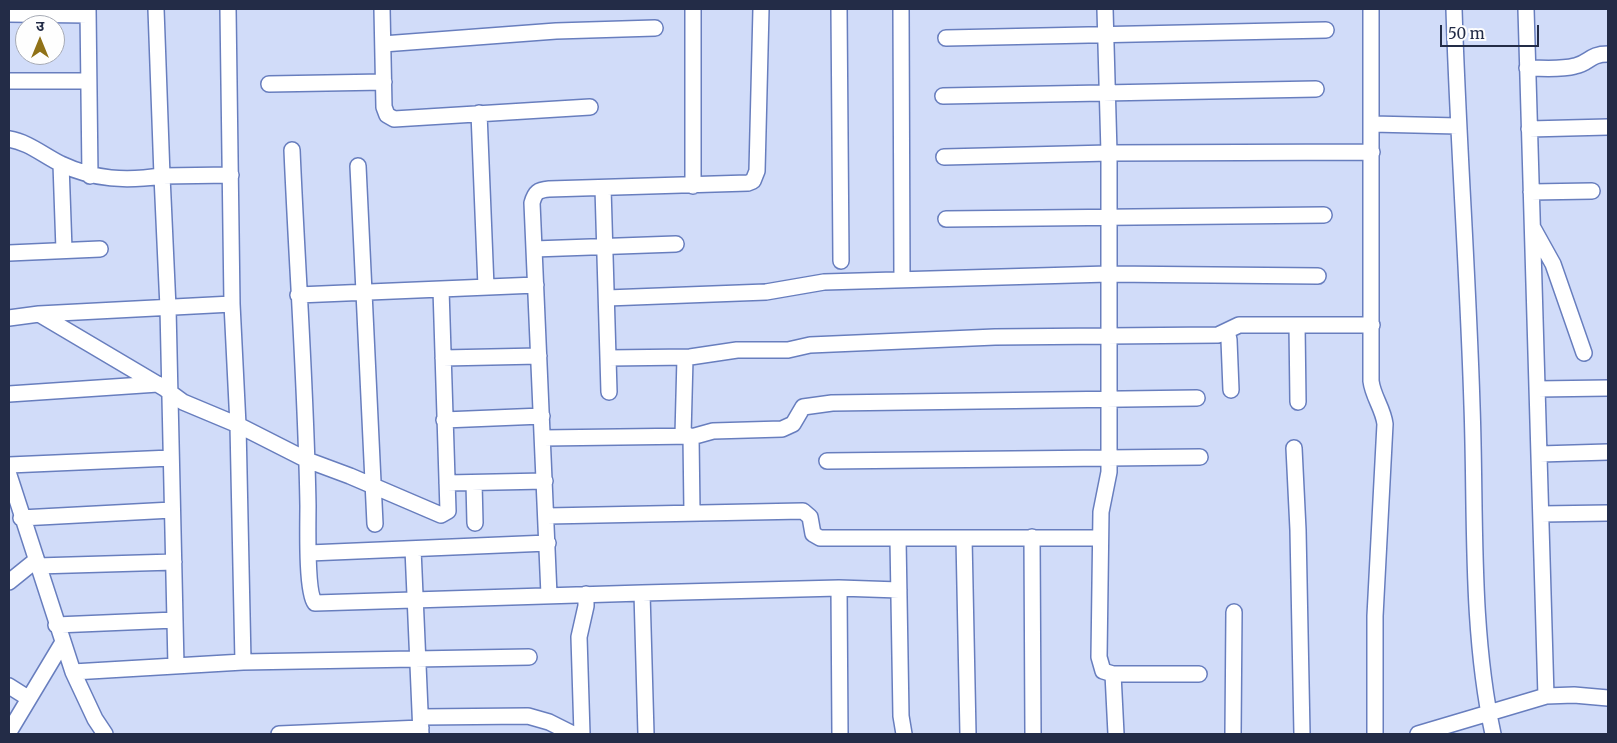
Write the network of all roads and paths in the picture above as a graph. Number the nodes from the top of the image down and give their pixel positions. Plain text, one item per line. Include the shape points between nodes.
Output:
1 (156, 9) edge
2 (228, 9) edge
3 (382, 9) edge
4 (693, 9) edge
5 (760, 9) edge
6 (839, 9) edge
7 (901, 9) edge
8 (1106, 9) edge
9 (1371, 9) edge
10 (1454, 9) edge
11 (1526, 9) edge
12 (88, 12) edge
13 (9, 14) edge
14 (655, 28) dead end
15 (1326, 30) dead end
16 (1105, 34) junction
17 (946, 38) dead end
18 (383, 44) junction
19 (1608, 54) edge
20 (1527, 68) junction
21 (9, 81) edge
22 (88, 81) junction
23 (384, 82) junction
24 (269, 84) dead end
25 (1316, 89) dead end
26 (1106, 92) junction
27 (943, 96) dead end
28 (590, 107) dead end
29 (480, 113) junction
30 (1372, 124) junction
31 (1458, 126) junction
32 (1608, 127) edge
33 (1529, 129) junction
34 (9, 139) edge
35 (292, 150) dead end
36 (1372, 152) junction
37 (1108, 153) junction
38 (944, 157) dead end
39 (61, 164) junction
40 (358, 166) dead end
41 (231, 175) junction
42 (90, 176) junction
43 (162, 176) junction
44 (693, 186) junction
45 (603, 188) junction
46 (1592, 191) dead end
47 (1531, 192) junction
48 (1324, 215) dead end
49 (1108, 216) junction
50 (946, 219) dead end
51 (1532, 227) junction
52 (676, 244) dead end
53 (606, 247) junction
54 (100, 249) dead end
55 (534, 249) junction
56 (64, 250) junction
57 (9, 253) edge
58 (841, 260) dead end
59 (1108, 274) junction
60 (1318, 276) dead end
61 (902, 279) junction
62 (536, 284) junction
63 (486, 287) junction
64 (441, 289) junction
65 (364, 293) junction
66 (298, 295) junction
67 (607, 298) junction
68 (232, 304) junction
69 (168, 308) junction
70 (39, 314) junction
71 (9, 318) edge
72 (1297, 325) junction
73 (1372, 325) junction
74 (1227, 331) junction
75 (1109, 337) junction
76 (1584, 353) dead end
77 (539, 356) junction
78 (443, 358) junction
79 (608, 358) junction
80 (685, 358) junction
81 (163, 388) junction
82 (1608, 388) edge
83 (1538, 389) junction
84 (1231, 390) dead end
85 (609, 392) dead end
86 (9, 394) edge
87 (1109, 397) junction
88 (1198, 398) dead end
89 (1298, 402) dead end
90 (542, 416) junction
91 (444, 420) junction
92 (238, 425) junction
93 (687, 436) junction
94 (543, 438) junction
95 (1294, 448) dead end
96 (1608, 452) edge
97 (1540, 454) junction
98 (1200, 457) dead end
99 (171, 458) junction
100 (1110, 458) junction
101 (307, 460) junction
102 (827, 461) dead end
103 (9, 465) edge
104 (9, 475) edge
105 (545, 481) junction
106 (447, 483) junction
107 (474, 483) junction
108 (372, 486) junction
109 (12, 498) edge
110 (172, 510) junction
111 (692, 512) junction
112 (1608, 513) edge
113 (1541, 514) junction
114 (547, 516) junction
115 (21, 518) junction
116 (475, 523) dead end
117 (375, 524) dead end
118 (1032, 537) junction
119 (964, 538) junction
120 (1100, 538) junction
121 (898, 539) junction
122 (548, 543) junction
123 (413, 549) junction
124 (309, 553) junction
125 (174, 562) junction
126 (36, 563) junction
127 (9, 582) edge
128 (839, 588) junction
129 (899, 590) junction
130 (642, 592) junction
131 (586, 594) junction
132 (549, 595) junction
133 (416, 600) junction
134 (1234, 612) dead end
135 (175, 620) junction
136 (56, 625) junction
137 (63, 642) junction
138 (529, 656) dead end
139 (418, 658) junction
140 (243, 662) junction
141 (176, 666) junction
142 (73, 672) junction
143 (1113, 674) junction
144 (1199, 674) dead end
145 (9, 686) edge
146 (1546, 696) junction
147 (28, 698) junction
148 (1608, 698) edge
149 (1488, 712) junction
150 (421, 727) edge
151 (9, 732) edge
152 (105, 734) edge
153 (279, 734) edge
154 (573, 734) edge
155 (582, 734) edge
156 (646, 734) edge
157 (840, 734) edge
158 (904, 734) edge
159 (968, 734) edge
160 (1033, 734) edge
161 (1116, 734) edge
162 (1233, 734) edge
163 (1302, 734) edge
164 (1375, 734) edge
165 (1418, 734) edge
166 (1493, 734) edge

1 - 43 street
2 - 41 street
3 - 18 street
4 - 44 street
5 - 44 street via 756,177 748,183
6 - 58 street
7 - 61 street
8 - 16 street
9 - 30 street
10 - 31 street
11 - 20 street
12 - 13 street
12 - 22 street
14 - 18 street via 600,28
15 - 16 street
16 - 17 street
16 - 26 street
18 - 23 street
19 - 20 street via 1592,56 1571,67
20 - 33 street
21 - 22 street
22 - 42 street
23 - 24 street
23 - 29 street via 384,107 387,116 394,119
25 - 26 street
26 - 27 street
26 - 37 street
28 - 29 street
29 - 63 street
30 - 31 street
30 - 36 street
31 - 149 street via 1467,276 1478,610
32 - 33 street
33 - 47 street
34 - 39 street via 24,143
35 - 66 street
36 - 37 street
36 - 73 street
37 - 38 street
37 - 49 street
39 - 42 street
39 - 56 street
40 - 65 street
41 - 43 street
41 - 68 street
42 - 43 street via 115,180
43 - 69 street
44 - 45 street
45 - 53 street
45 - 55 street via 549,189 534,194
46 - 47 street
47 - 51 street
48 - 49 street
49 - 50 street
49 - 59 street
51 - 76 street via 1553,264
51 - 83 street
52 - 53 street
53 - 55 street
53 - 67 street
54 - 56 street
55 - 62 street
56 - 57 street
59 - 60 street
59 - 61 street
59 - 75 street
61 - 67 street via 816,282 766,292
62 - 63 street
62 - 77 street
63 - 64 street
64 - 65 street
64 - 78 street
65 - 66 street
65 - 108 street
66 - 101 street
67 - 79 street
68 - 69 street
68 - 92 street
69 - 70 street
69 - 81 street
70 - 71 street
70 - 81 street
72 - 73 street
72 - 74 street via 1239,325
72 - 89 street
73 - 164 street via 1372,388 1383,411 1385,424 1375,616
74 - 75 street via 1218,335
74 - 84 street
75 - 80 street via 830,344 788,350 732,350
75 - 87 street
77 - 78 street
77 - 90 street
78 - 91 street
79 - 80 street
79 - 85 street
80 - 93 street
81 - 86 street
81 - 92 street via 191,406
81 - 99 street
82 - 83 street
83 - 97 street
87 - 88 street
87 - 93 street via 825,403 803,407 793,424 782,429 720,431
87 - 100 street
90 - 91 street
90 - 94 street
91 - 106 street
92 - 101 street
92 - 140 street
93 - 94 street
93 - 111 street
94 - 105 street
95 - 163 street
96 - 97 street
97 - 113 street
98 - 100 street
99 - 103 street
99 - 110 street
100 - 102 street
100 - 120 street
101 - 108 street
101 - 124 street
104 - 109 street
105 - 107 street
105 - 114 street
106 - 107 street
106 - 108 street via 448,511 441,515
107 - 116 street
108 - 117 street
109 - 115 street
110 - 115 street
110 - 125 street
111 - 114 street
111 - 121 street via 803,511 810,517 813,534 820,538
112 - 113 street
113 - 146 street
114 - 122 street
115 - 126 street
118 - 119 street
118 - 120 street
118 - 160 street
119 - 121 street
119 - 159 street
120 - 143 street via 1100,664 1103,671
121 - 129 street
122 - 123 street
122 - 132 street
123 - 124 street
123 - 133 street
124 - 133 street via 311,593 315,603
125 - 126 street
125 - 135 street
126 - 127 street
126 - 136 street
128 - 129 street
128 - 130 street
128 - 157 street
129 - 158 street
130 - 131 street
130 - 156 street
131 - 132 street
131 - 155 street via 579,637
132 - 133 street
133 - 139 street
134 - 162 street
135 - 136 street
135 - 141 street
136 - 137 street
137 - 142 street
137 - 147 street
138 - 139 street
139 - 140 street
139 - 150 street
140 - 141 street
141 - 142 street
142 - 152 street
143 - 144 street
143 - 161 street
145 - 147 street
146 - 148 street via 1574,694
146 - 149 street
147 - 151 street
149 - 165 street
149 - 166 street
150 - 153 street
150 - 154 street via 528,716

